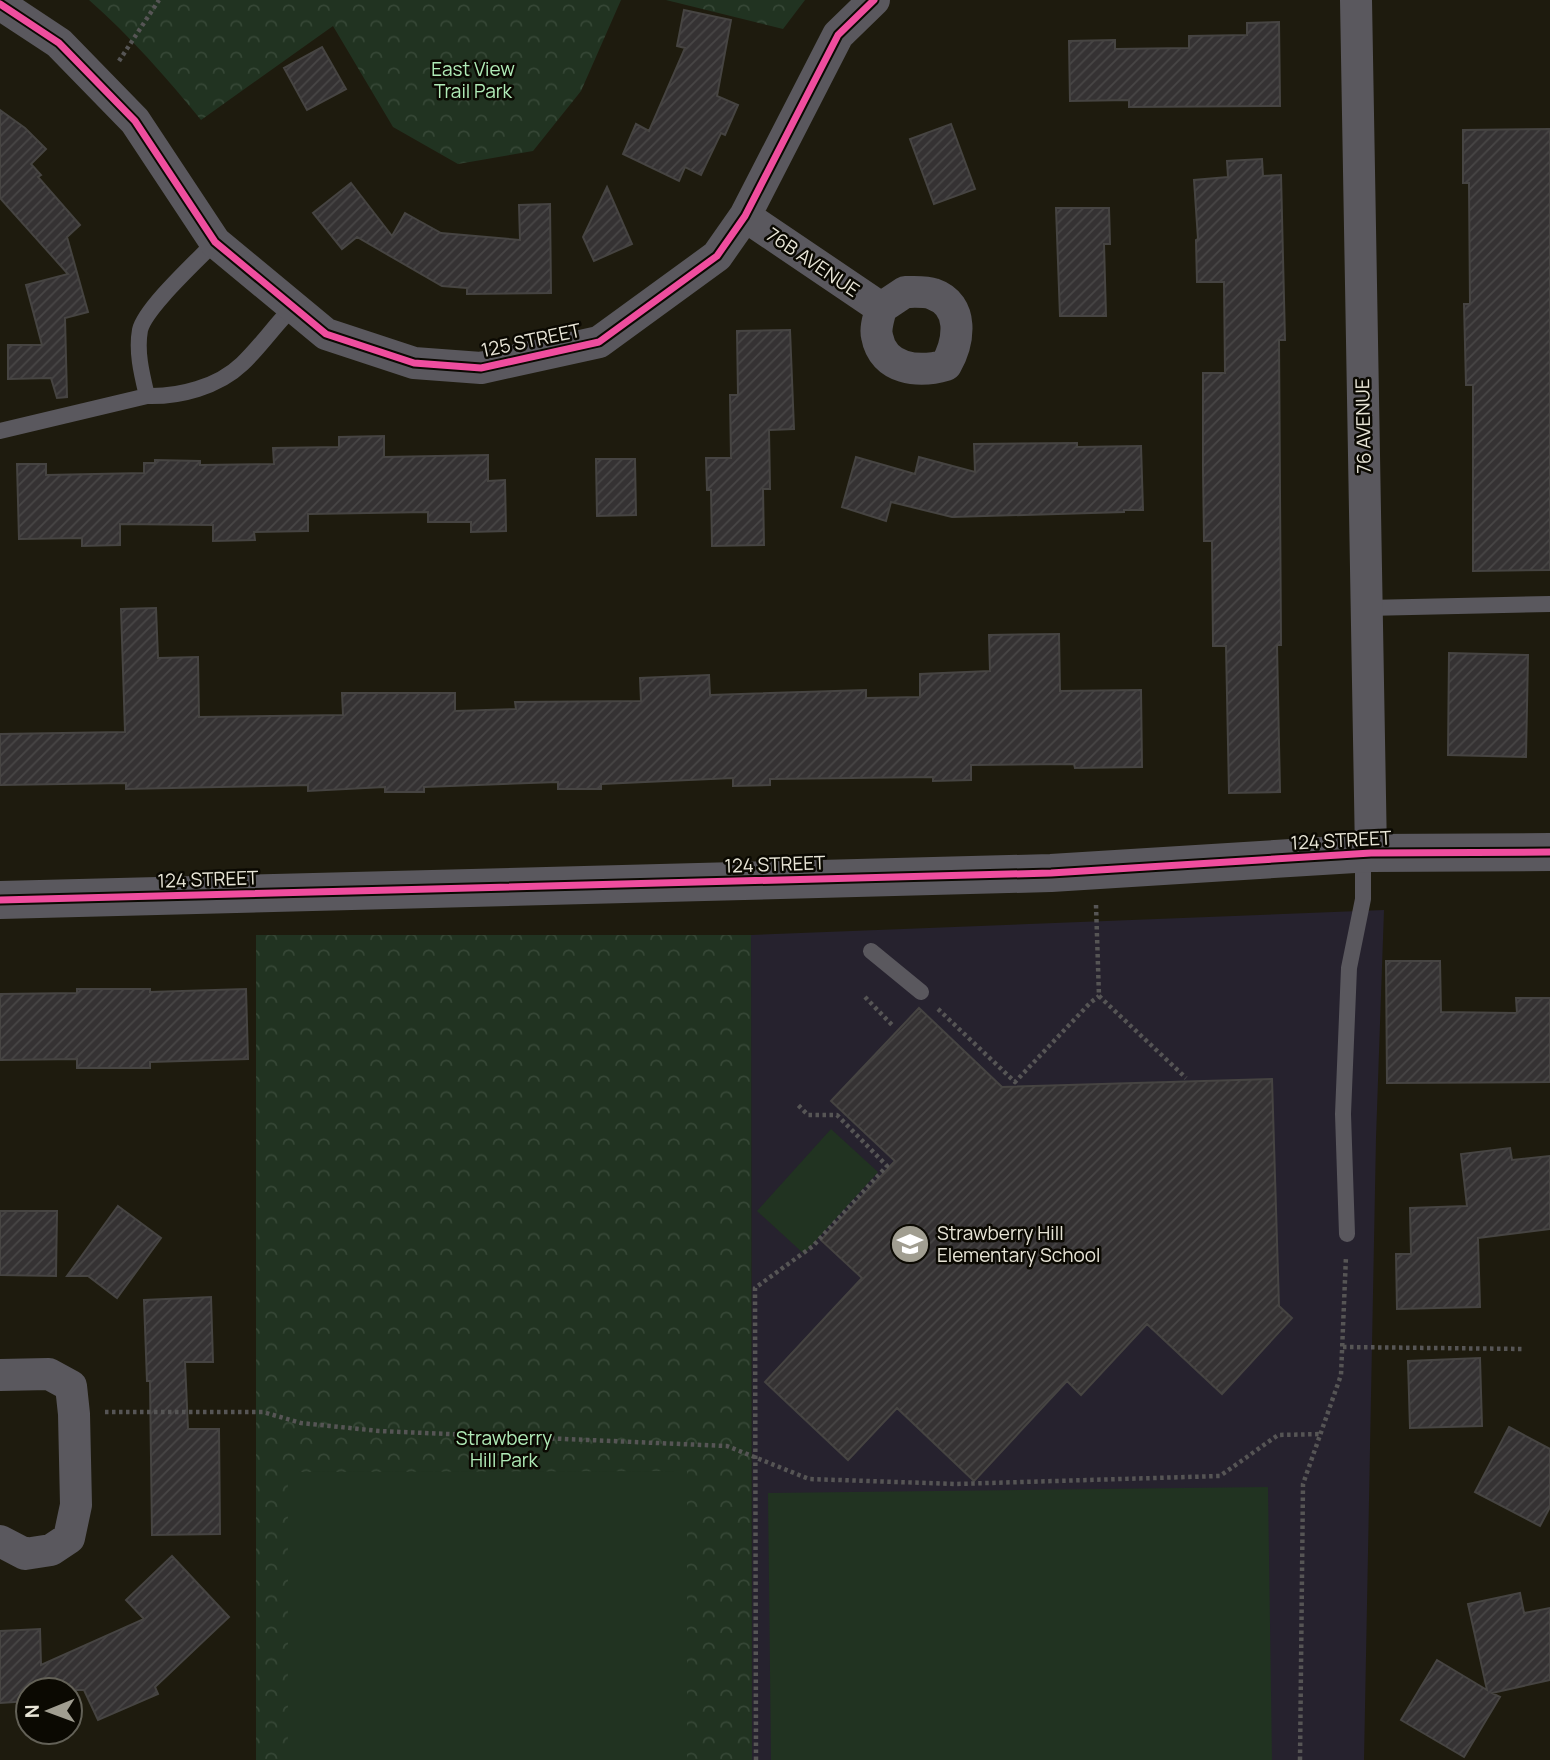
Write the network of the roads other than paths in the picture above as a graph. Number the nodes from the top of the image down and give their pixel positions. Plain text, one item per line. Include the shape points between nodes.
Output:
1 (874, 0) edge
2 (1356, 0) edge
3 (0, 4) edge
4 (745, 216) junction
5 (215, 242) junction
6 (293, 307) junction
7 (881, 308) dead end
8 (147, 396) junction
9 (0, 431) edge
10 (1550, 604) edge
11 (1366, 607) junction
12 (1550, 852) edge
13 (1367, 853) junction
14 (0, 900) edge
15 (871, 951) dead end
16 (921, 992) road end
17 (1347, 1234) road end
18 (0, 1375) edge
19 (0, 1541) edge

1 - 4 street, 125 STREET via 838,35
2 - 11 street, 76 AVENUE
3 - 5 street, 125 STREET via 59,43 135,121
4 - 6 street, 125 STREET via 717,256 598,342 481,368 414,363 326,334
4 - 7 street, 76B AVENUE
5 - 6 street, 125 STREET
5 - 8 lane via 158,302 141,327 139,349
6 - 8 lane via 241,365 224,376 171,397
8 - 9 lane
10 - 11 lane
11 - 13 street, 76 AVENUE
12 - 13 street, 124 STREET
13 - 14 street, 124 STREET via 1051,873
13 - 17 lane via 1349,968 1343,1114
15 - 16 lane
18 - 19 street via 49,1374 71,1386 76,1505 69,1538 51,1550 25,1554

